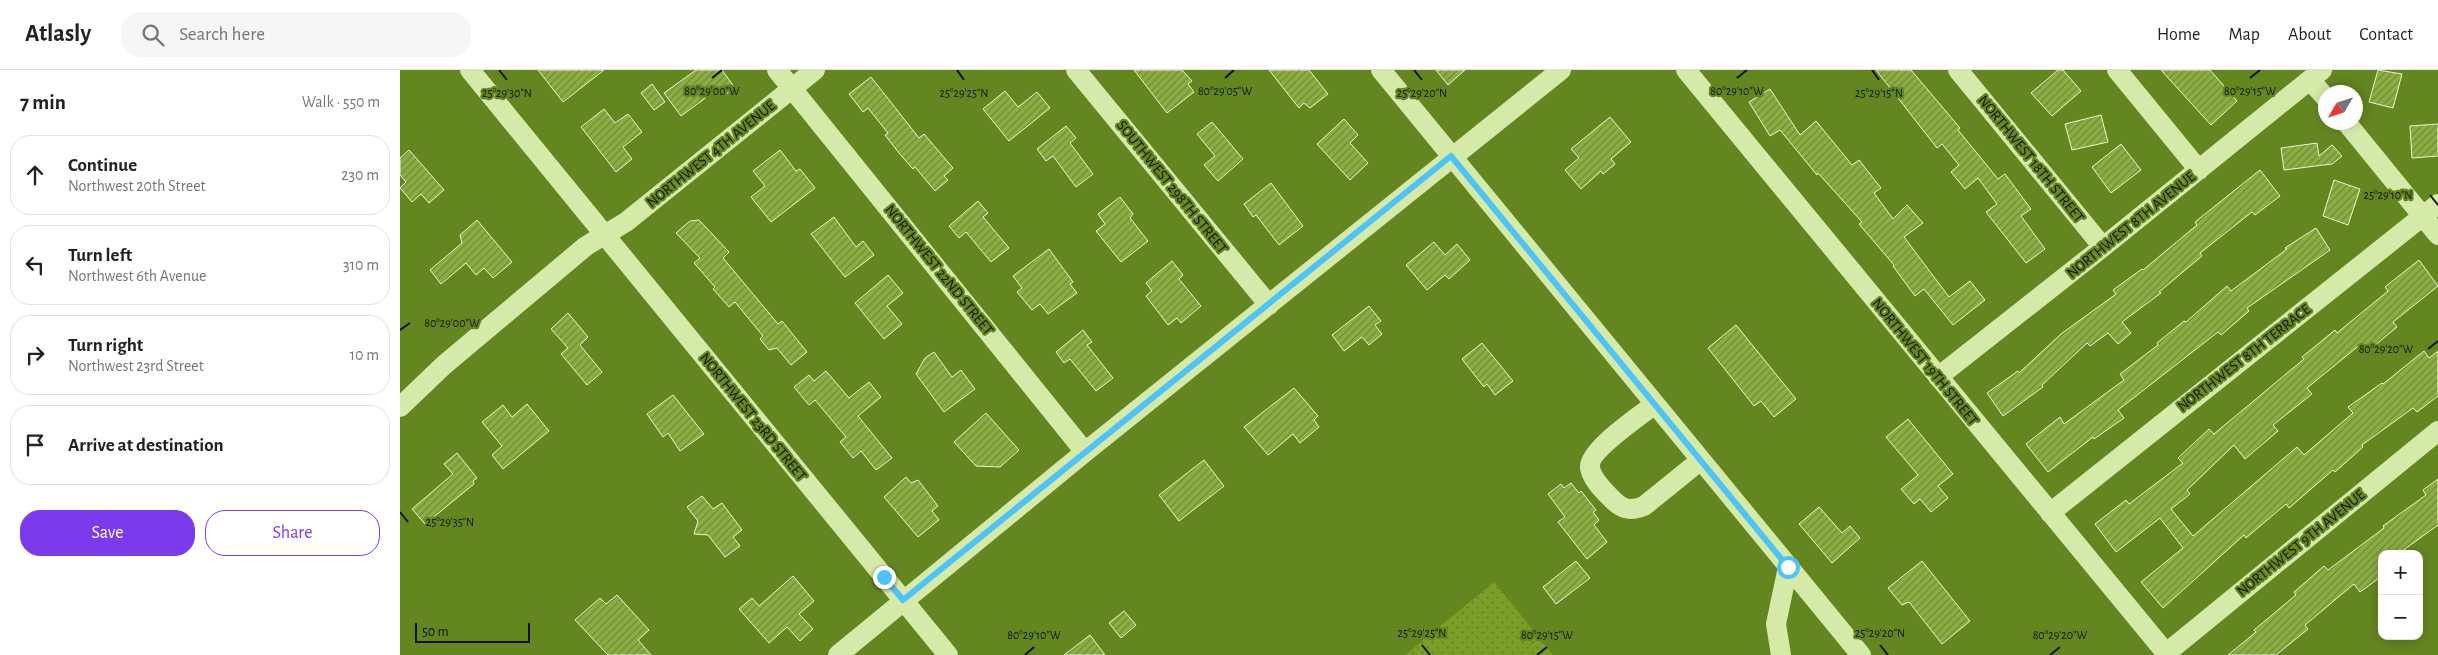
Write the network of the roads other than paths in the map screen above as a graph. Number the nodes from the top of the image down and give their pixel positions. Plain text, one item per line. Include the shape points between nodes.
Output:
1 (470, 70) edge
2 (777, 70) edge
3 (815, 70) edge
4 (1076, 70) edge
5 (1381, 70) edge
6 (1561, 70) edge
7 (1686, 70) edge
8 (1958, 70) edge
9 (2117, 70) edge
10 (2316, 75) edge
11 (792, 89) junction
12 (2354, 130) edge
13 (1451, 156) junction
14 (2199, 170) junction
15 (2430, 210) edge
16 (604, 235) junction
17 (2438, 235) edge
18 (2103, 247) junction
19 (1268, 305) junction
20 (1938, 378) junction
21 (1655, 404) junction
22 (400, 407) edge
23 (2438, 431) edge
24 (1085, 452) junction
25 (1701, 460) junction
26 (2050, 513) junction
27 (1788, 567) junction
28 (903, 600) junction
29 (2165, 654) edge
30 (838, 655) edge
31 (948, 655) edge
32 (1781, 655) edge
33 (1861, 655) edge

1 - 16 street, NORTHWEST 23RD STREET
2 - 11 street, NORTHWEST 22ND STREET
3 - 11 street, NORTHWEST 4TH AVENUE
4 - 19 street, SOUTHWEST 298TH STREET
5 - 13 street
6 - 13 street
7 - 20 street, NORTHWEST 19TH STREET
8 - 18 street, NORTHWEST 18TH STREET
9 - 14 street
10 - 14 street, NORTHWEST 8TH AVENUE
11 - 16 street, NORTHWEST 4TH AVENUE via 626,222
11 - 24 street, NORTHWEST 22ND STREET
12 - 15 street
13 - 19 street
13 - 21 street
14 - 18 street, NORTHWEST 8TH AVENUE
15 - 17 street
15 - 26 street, NORTHWEST 8TH TERRACE
16 - 22 street, NORTHWEST 4TH AVENUE via 586,246 444,365
16 - 28 street, NORTHWEST 23RD STREET
18 - 20 street, NORTHWEST 8TH AVENUE
19 - 24 street
20 - 26 street, NORTHWEST 19TH STREET
21 - 25 street
21 - 25 street via 1591,459 1590,468 1602,488 1624,510 1633,510 1644,506
23 - 29 street, NORTHWEST 9TH AVENUE
24 - 28 street
25 - 27 street
26 - 29 street, NORTHWEST 19TH STREET
27 - 32 street via 1776,624
27 - 33 street
28 - 30 street
28 - 31 street, NORTHWEST 23RD STREET

